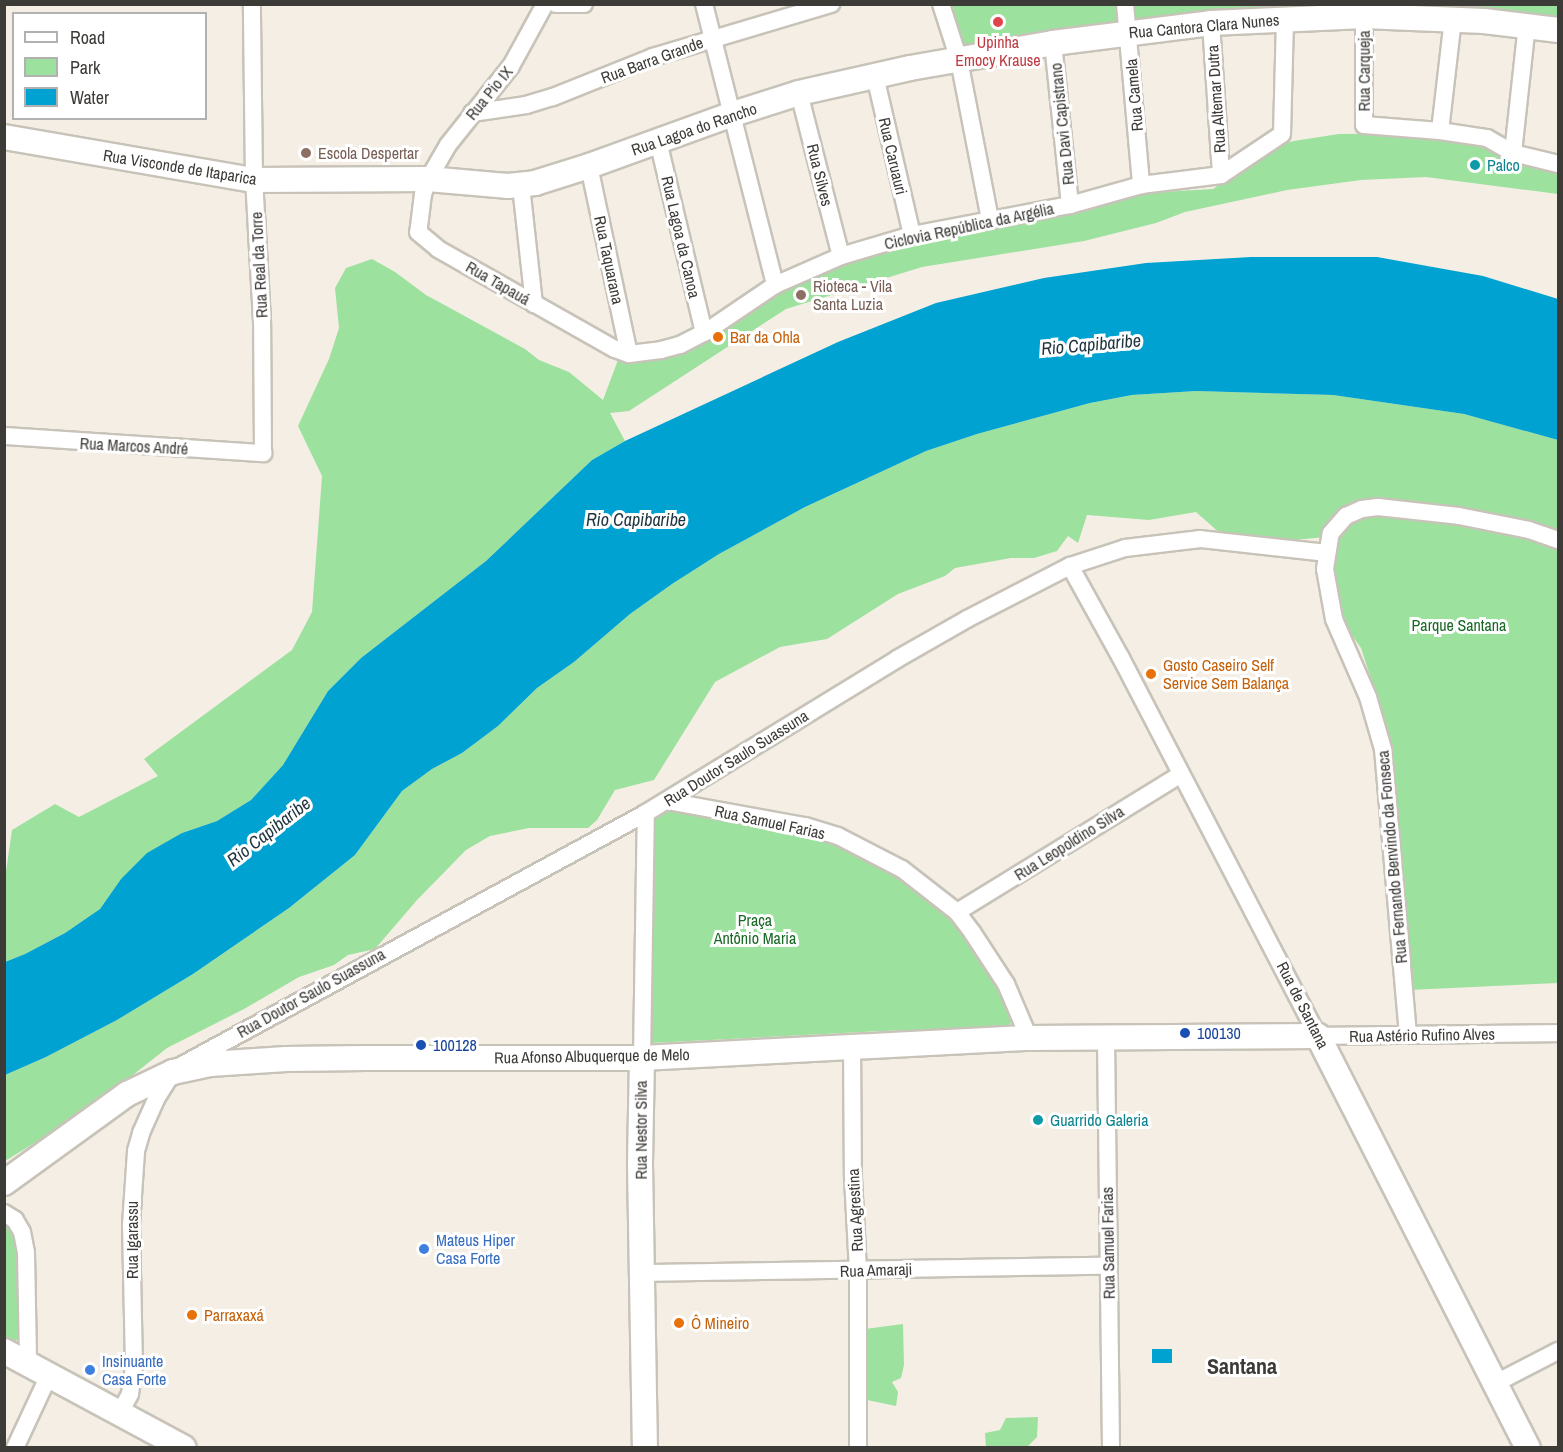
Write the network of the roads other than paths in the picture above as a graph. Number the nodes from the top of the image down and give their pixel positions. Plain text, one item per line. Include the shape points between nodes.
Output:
1 (545, 4) edge
2 (556, 4) edge
3 (584, 4) edge
4 (704, 4) edge
5 (831, 4) edge
6 (941, 4) edge
7 (1125, 4) edge
8 (251, 5) edge
9 (1364, 16) junction
10 (1453, 19) junction
11 (1285, 20) junction
12 (1211, 23) junction
13 (1527, 25) junction
14 (1558, 30) edge
15 (1128, 32) junction
16 (711, 38) junction
17 (1053, 43) junction
18 (959, 60) junction
19 (875, 76) junction
20 (800, 93) junction
21 (472, 113) junction
22 (730, 115) junction
23 (1440, 131) junction
24 (4, 137) edge
25 (658, 141) junction
26 (1513, 153) junction
27 (1558, 164) edge
28 (589, 166) junction
29 (1221, 175) junction
30 (428, 179) junction
31 (254, 180) junction
32 (1141, 185) junction
33 (521, 186) junction
34 (1070, 205) junction
35 (990, 219) junction
36 (912, 235) junction
37 (841, 256) junction
38 (775, 285) junction
39 (534, 304) junction
40 (704, 333) junction
41 (629, 354) junction
42 (4, 436) edge
43 (263, 453) joint
44 (1558, 540) edge
45 (1326, 553) junction
46 (1070, 567) junction
47 (1181, 774) junction
48 (667, 801) junction
49 (646, 813) junction
50 (957, 912) junction
51 (1558, 1033) edge
52 (1407, 1035) junction
53 (1318, 1036) junction
54 (1029, 1038) junction
55 (1106, 1038) junction
56 (852, 1046) junction
57 (642, 1058) junction
58 (173, 1072) junction
59 (4, 1183) edge
60 (4, 1213) edge
61 (1109, 1266) junction
62 (858, 1271) junction
63 (643, 1273) junction
64 (4, 1351) edge
65 (1558, 1352) edge
66 (28, 1361) junction
67 (50, 1373) junction
68 (1496, 1383) junction
69 (120, 1414) junction
70 (15, 1448) edge
71 (184, 1448) edge
72 (645, 1448) edge
73 (858, 1448) edge
74 (1111, 1448) edge
75 (1528, 1448) edge

1 - 21 street, Rua Pio IX via 511,66
2 - 3 street
4 - 16 street
5 - 16 street, Rua Barra Grande
6 - 18 street
7 - 15 street, Rua Camela
8 - 31 street, Rua Real da Torre
9 - 10 street, Rua Cantora Clara Nunes
9 - 11 street, Rua Cantora Clara Nunes
9 - 23 street, Rua Carqueja via 1364,125
10 - 13 street, Rua Cantora Clara Nunes
10 - 23 street
11 - 12 street, Rua Cantora Clara Nunes
11 - 29 street, Ciclovia República da Argélia via 1282,134
12 - 15 street, Rua Cantora Clara Nunes
12 - 29 street, Rua Altemar Dutra
13 - 14 street, Rua Cantora Clara Nunes
13 - 26 street
15 - 17 street, Rua Cantora Clara Nunes
15 - 32 street, Rua Camela
16 - 21 street, Rua Barra Grande via 553,97
16 - 22 street
17 - 18 street, Rua Cantora Clara Nunes
17 - 34 street, Rua Davi Capistrano
18 - 19 street, Rua Lagoa do Rancho
18 - 35 street
19 - 20 street, Rua Lagoa do Rancho
19 - 36 street, Rua Caruauri
20 - 22 street, Rua Lagoa do Rancho
20 - 37 street, Rua Silves
21 - 30 street, Rua Pio IX
22 - 25 street, Rua Lagoa do Rancho
22 - 38 street
23 - 26 street via 1486,138
24 - 31 street, Rua Visconde de Itaparica
25 - 28 street, Rua Lagoa do Rancho
25 - 40 street, Rua Lagoa da Canoa
26 - 27 street
28 - 33 street, Rua Lagoa do Rancho
28 - 41 street, Rua Taquarana
29 - 32 street, Ciclovia República da Argélia
30 - 31 street, Rua Visconde de Itaparica
30 - 33 street, Rua Lagoa do Rancho
30 - 39 street, Rua Tapauá via 418,232 438,249
31 - 43 street, Rua Real da Torre via 262,321
32 - 34 street, Ciclovia República da Argélia
33 - 39 street
34 - 35 street, Ciclovia República da Argélia
35 - 36 street, Ciclovia República da Argélia
36 - 37 street, Ciclovia República da Argélia
37 - 38 street, Ciclovia República da Argélia
38 - 40 street, Ciclovia República da Argélia
39 - 41 street, Rua Tapauá
40 - 41 street, Ciclovia República da Argélia via 661,350
42 - 43 street, Rua Marcos André
44 - 45 street, Rua Fernando Benvindo da Fonseca via 1459,516 1378,507 1362,509 1338,523
45 - 46 street, Rua Doutor Saulo Suassuna via 1200,539 1125,548
45 - 52 street, Rua Fernando Benvindo da Fonseca via 1334,619 1368,697 1383,749
46 - 47 street, Rua de Santana
46 - 48 street, Rua Doutor Saulo Suassuna via 897,659 755,743
47 - 50 street, Rua Leopoldino Silva
47 - 53 street, Rua de Santana
48 - 49 street, Rua Doutor Saulo Suassuna
48 - 50 street, Rua Samuel Farias via 805,826 838,836 902,869
49 - 57 street, Rua Nestor Silva
49 - 58 street, Rua Doutor Saulo Suassuna via 196,1055
50 - 54 street, Rua Samuel Farias via 1006,984
51 - 52 street, Rua Astério Rufino Alves
52 - 53 street, Rua Astério Rufino Alves
53 - 55 street, Rua Astério Rufino Alves
53 - 68 street, Rua de Santana
54 - 55 street, Rua Afonso Albuquerque de Melo
54 - 56 street, Rua Afonso Albuquerque de Melo
55 - 61 street, Rua Samuel Farias
56 - 57 street, Rua Afonso Albuquerque de Melo
56 - 62 street, Rua Agrestina
57 - 58 street, Rua Afonso Albuquerque de Melo via 286,1059 210,1064
57 - 63 street, Rua Nestor Silva
58 - 59 street, Rua Afonso Albuquerque de Melo via 127,1094
58 - 69 street, Rua Igarassu via 148,1114 136,1151 131,1225 134,1367 130,1394
60 - 66 street via 15,1220 22,1232 26,1253
61 - 62 street, Rua Amaraji
61 - 74 street, Rua Samuel Farias
62 - 63 street, Rua Amaraji
62 - 73 street, Rua Agrestina
63 - 72 street, Rua Nestor Silva
64 - 66 street
65 - 68 street
66 - 67 street
67 - 69 street
67 - 70 street
68 - 75 street, Rua de Santana
69 - 71 street

